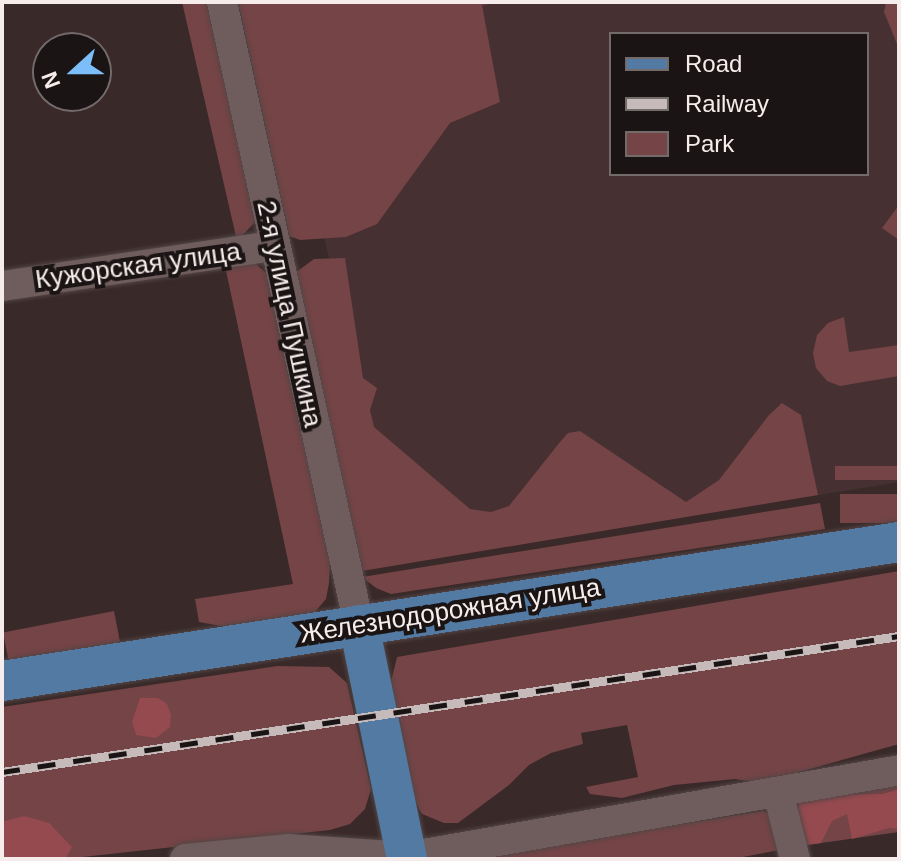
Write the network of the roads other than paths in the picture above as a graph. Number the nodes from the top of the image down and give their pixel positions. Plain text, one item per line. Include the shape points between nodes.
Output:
1 (222, 2) edge
2 (274, 246) junction
3 (2, 286) edge
4 (899, 542) edge
5 (359, 625) junction
6 (2, 681) edge
7 (899, 770) edge
8 (778, 792) junction
9 (407, 858) edge
10 (185, 859) edge
11 (795, 859) edge

1 - 2 street, 2-я улица Пушкина
2 - 3 street, Кужорская улица
2 - 5 street, 2-я улица Пушкина
4 - 5 main road, Железнодорожная улица
5 - 6 main road, Железнодорожная улица
5 - 9 main road
7 - 8 street
8 - 9 street
8 - 11 street
9 - 10 street via 289,849

